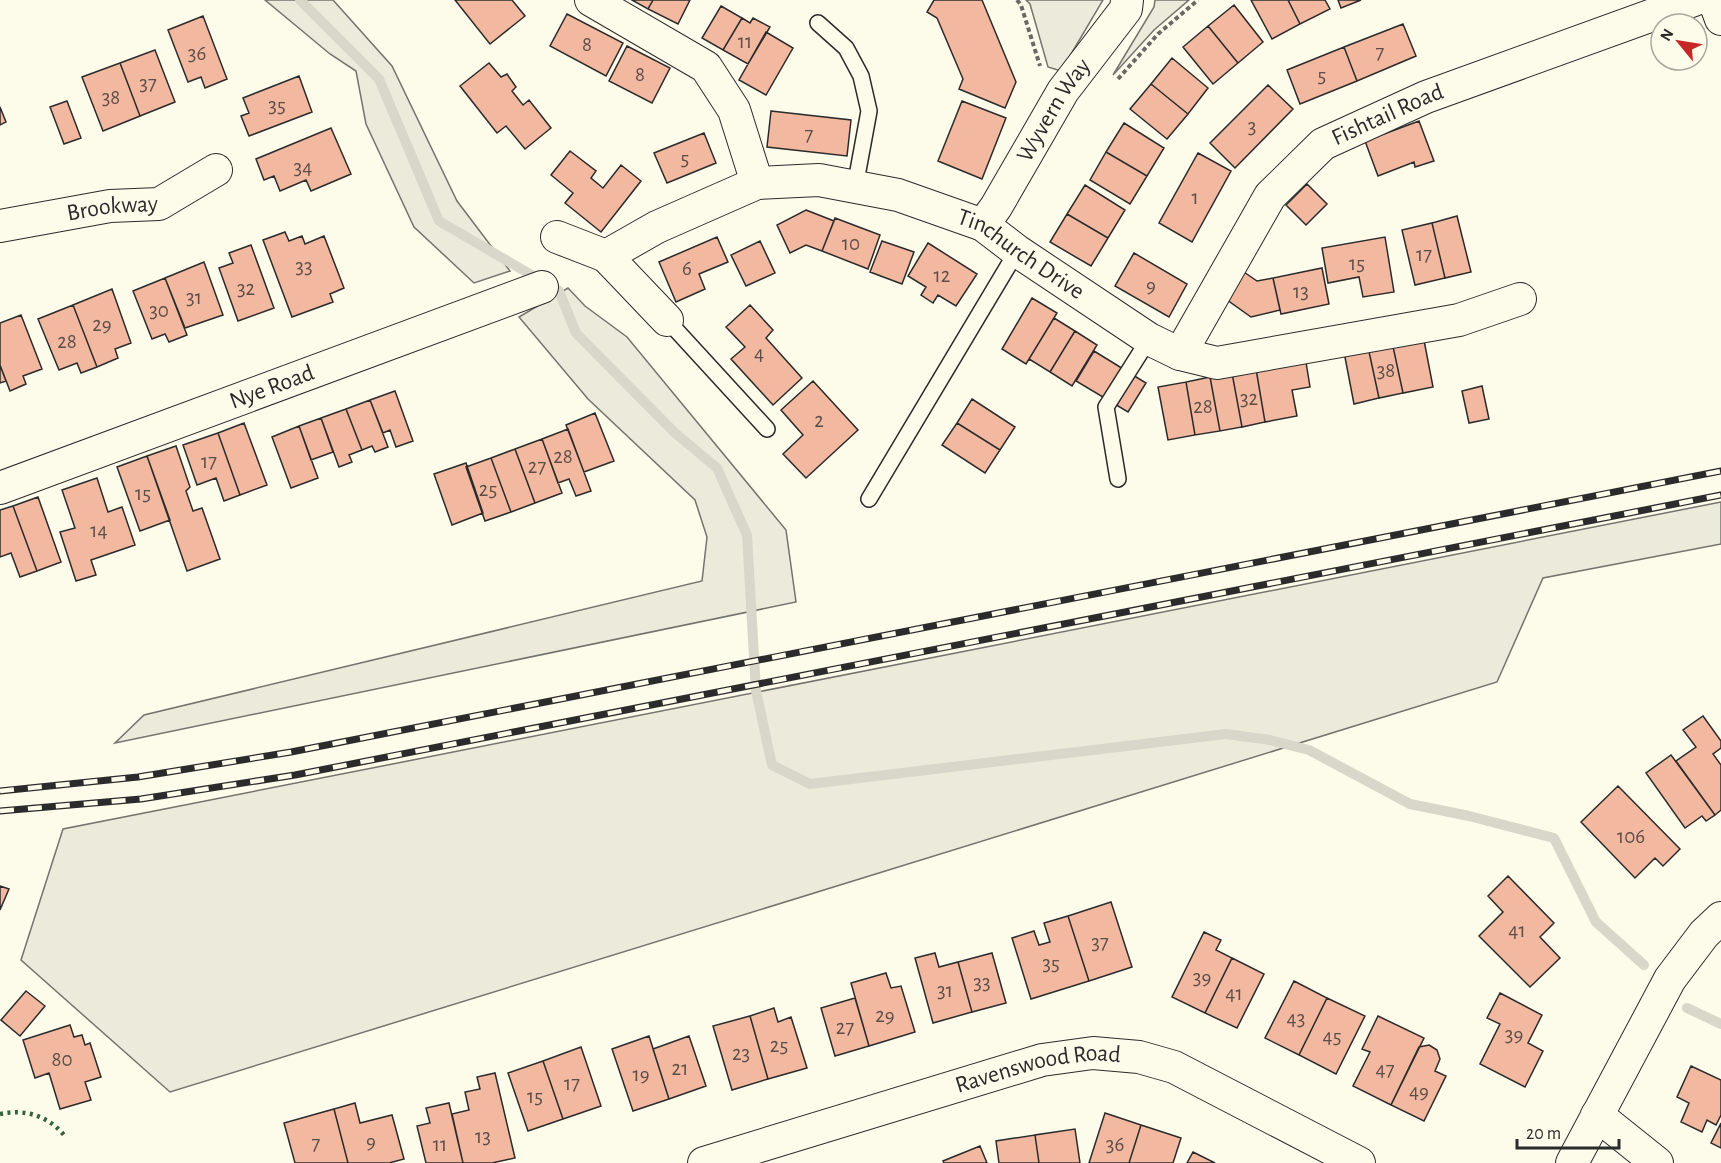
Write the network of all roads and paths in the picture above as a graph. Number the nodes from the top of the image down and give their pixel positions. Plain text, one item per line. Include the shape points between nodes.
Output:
1 (591, 0) edge
2 (1017, 0) edge
3 (1127, 0) edge
4 (1695, 0) edge
5 (1714, 0) edge
6 (1721, 19) edge
7 (818, 24) dead end
8 (1063, 91) junction
9 (216, 171) dead end
10 (757, 183) junction
11 (855, 187) junction
12 (983, 225) junction
13 (0, 226) edge
14 (557, 237) dead end
15 (1017, 251) junction
16 (606, 256) junction
17 (542, 287) dead end
18 (1520, 299) dead end
19 (667, 320) joint
20 (1149, 339) junction
21 (1180, 354) junction
22 (767, 429) dead end
23 (1118, 479) dead end
24 (0, 488) edge
25 (869, 499) dead end
26 (1721, 918) edge
27 (1597, 1115) junction
28 (704, 1163) edge
29 (1359, 1163) edge
30 (1572, 1163) edge
31 (1657, 1163) edge

1 - 10 street via 706,67 734,111
2 - 8 path via 1046,82
3 - 8 street, Wyvern Way via 1126,9
4 - 21 street, Fishtail Road via 1426,97 1323,144 1270,196
5 - 6 street
7 - 11 lane via 846,48 861,76 869,111
8 - 12 street, Wyvern Way
9 - 13 street, Brookway via 159,204 110,206
10 - 11 street, Tinchurch Drive via 819,180
10 - 16 street, Tinchurch Drive via 657,227
11 - 12 street, Tinchurch Drive via 898,195
12 - 15 street, Tinchurch Drive
14 - 16 street
15 - 20 street, Tinchurch Drive
15 - 25 lane
16 - 19 street
17 - 24 street, Nye Road
18 - 21 street, Tinchurch Drive via 1459,320 1217,363
19 - 22 lane
20 - 21 street, Tinchurch Drive
20 - 23 lane via 1106,407
26 - 27 street via 1670,979
27 - 30 street
27 - 31 street
28 - 29 street, Ravenswood Road via 1042,1060 1093,1053 1139,1057 1174,1067

